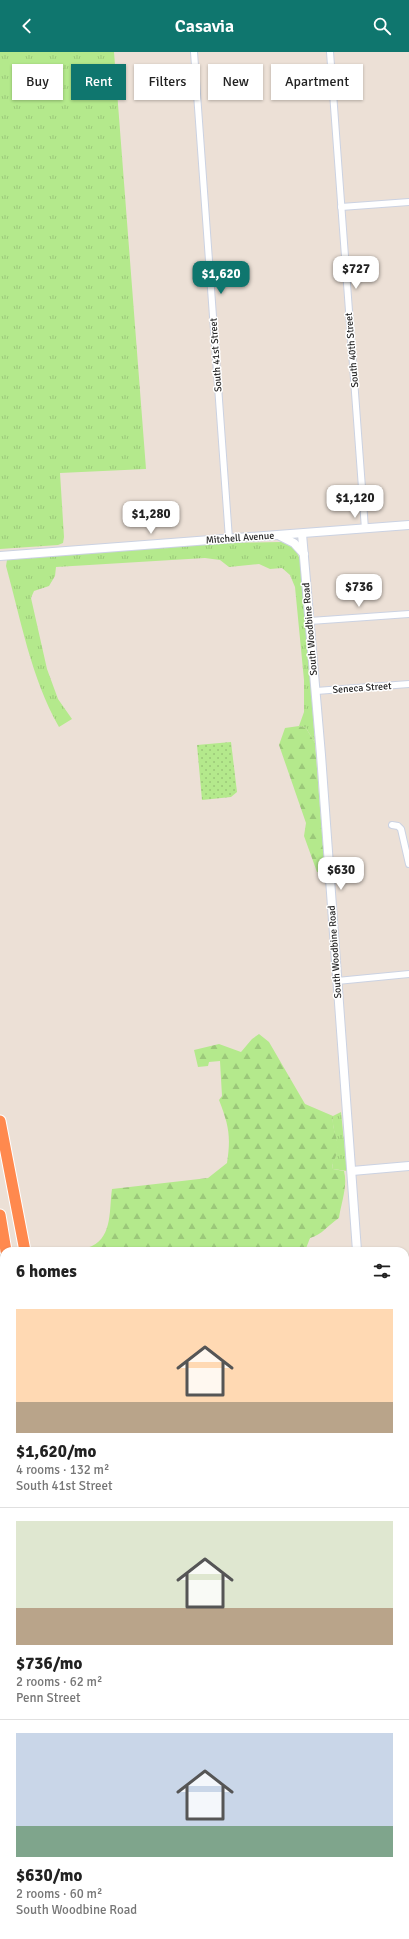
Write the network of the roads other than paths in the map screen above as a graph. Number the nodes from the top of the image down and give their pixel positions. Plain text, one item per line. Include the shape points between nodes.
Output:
1 (194, 52) edge
2 (330, 52) edge
3 (409, 202) edge
4 (341, 207) junction
5 (409, 525) edge
6 (365, 529) junction
7 (302, 534) junction
8 (278, 536) junction
9 (229, 539) junction
10 (304, 554) junction
11 (0, 556) edge
12 (409, 614) edge
13 (310, 621) junction
14 (409, 684) edge
15 (316, 691) junction
16 (392, 825) dead end
17 (409, 864) edge
18 (409, 974) edge
19 (337, 981) junction
20 (0, 1121) edge
21 (409, 1166) edge
22 (352, 1171) junction
23 (0, 1215) edge
24 (5, 1247) edge
25 (23, 1247) edge
26 (357, 1247) edge

1 - 9 street, South 41st Street
2 - 4 street, South 40th Street
3 - 4 street
4 - 6 street, South 40th Street
5 - 6 street, Mitchell Avenue
6 - 7 street, Mitchell Avenue
7 - 8 street, Mitchell Avenue
7 - 10 street, South Woodbine Road
8 - 9 street, Mitchell Avenue
8 - 10 street via 294,542
9 - 11 street, Mitchell Avenue
10 - 13 street, South Woodbine Road
12 - 13 street
13 - 15 street, South Woodbine Road
14 - 15 street, Seneca Street
15 - 19 street, South Woodbine Road
16 - 17 street via 401,829
18 - 19 street
19 - 22 street, South Woodbine Road
20 - 25 highway
21 - 22 street
22 - 26 street, South Woodbine Road
23 - 24 highway

